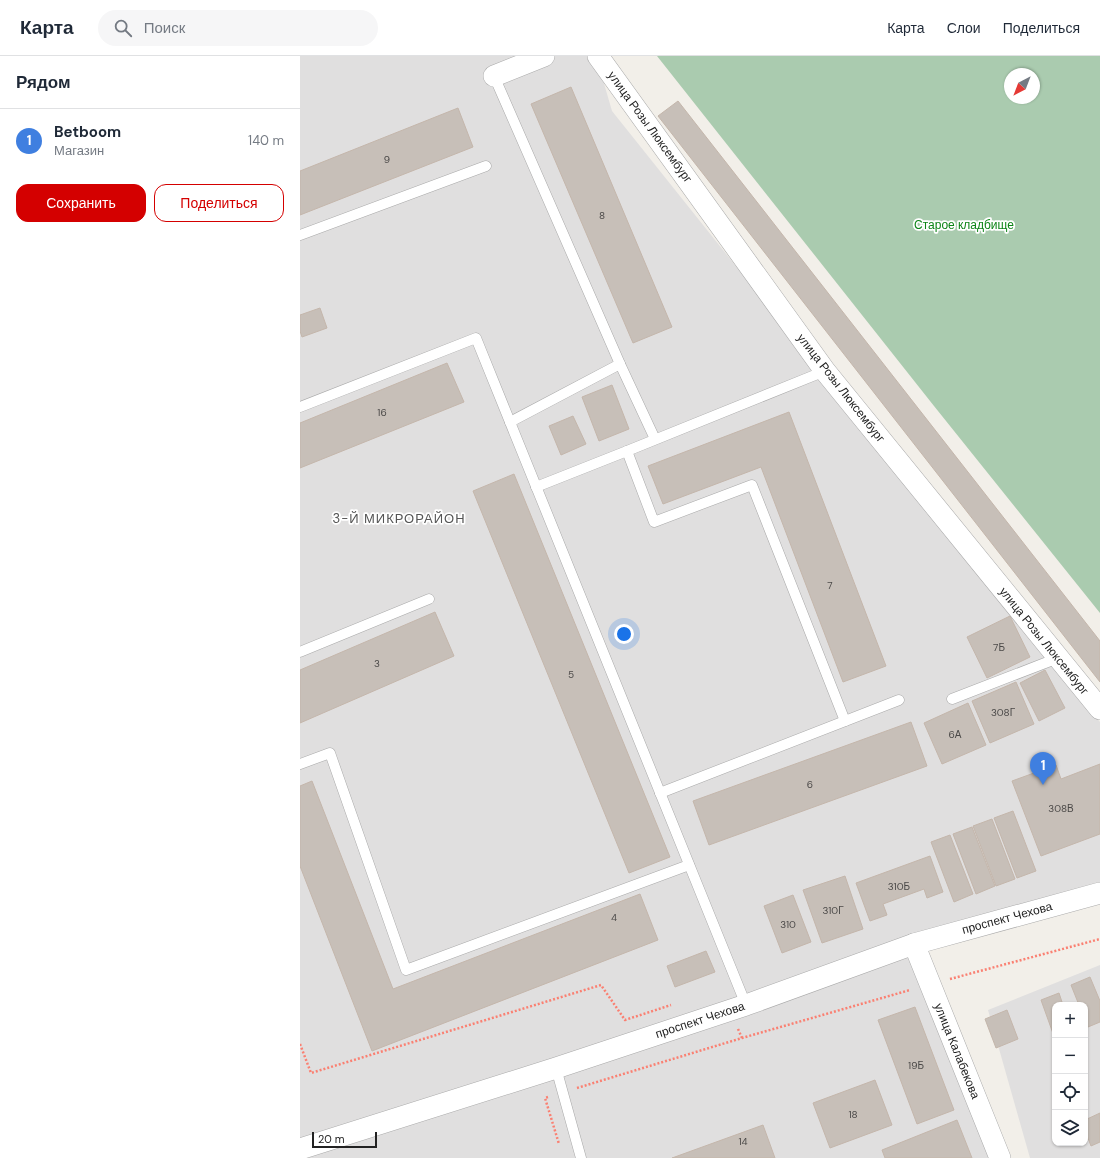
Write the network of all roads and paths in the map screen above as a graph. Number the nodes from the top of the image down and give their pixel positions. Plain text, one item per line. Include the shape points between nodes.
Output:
1 (544, 56) edge
2 (598, 56) edge
3 (494, 76) joint
4 (486, 166) dead end
5 (300, 235) edge
6 (620, 364) junction
7 (825, 371) junction
8 (300, 406) edge
9 (510, 422) junction
10 (656, 439) junction
11 (627, 451) junction
12 (536, 486) junction
13 (429, 599) dead end
14 (300, 652) edge
15 (1058, 658) junction
16 (952, 699) dead end
17 (899, 700) dead end
18 (1100, 709) edge
19 (844, 721) junction
20 (300, 764) edge
21 (660, 793) junction
22 (690, 865) junction
23 (1100, 893) edge
24 (1100, 939) edge
25 (914, 944) junction
26 (930, 984) junction
27 (675, 1004) dead end
28 (738, 1008) junction
29 (742, 1038) junction
30 (300, 1044) edge
31 (556, 1068) junction
32 (563, 1092) junction
33 (300, 1149) edge
34 (560, 1150) dead end
35 (581, 1158) edge
36 (1000, 1158) edge

1 - 3 street
2 - 7 street, улица Розы Люксембург
3 - 6 lane
4 - 5 lane
6 - 9 lane
6 - 10 lane
7 - 10 lane
7 - 15 street, улица Розы Люксембург
8 - 9 lane via 476,338
9 - 12 lane
10 - 11 lane
11 - 12 lane
11 - 19 lane via 654,522 752,486
12 - 21 lane
13 - 14 lane
15 - 16 lane
15 - 18 street, улица Розы Люксембург
17 - 19 lane
19 - 21 lane
20 - 22 lane via 330,753 406,970
21 - 22 lane
22 - 28 lane
23 - 25 street, проспект Чехова
24 - 26 path
25 - 26 street, улица Калабекова
25 - 28 street, проспект Чехова
26 - 29 path
26 - 36 street, улица Калабекова
27 - 30 path via 625,1020 601,985 311,1073
28 - 29 path
28 - 31 street, проспект Чехова
29 - 32 path
31 - 32 lane
31 - 33 street, проспект Чехова
32 - 34 path via 545,1098
32 - 35 lane

